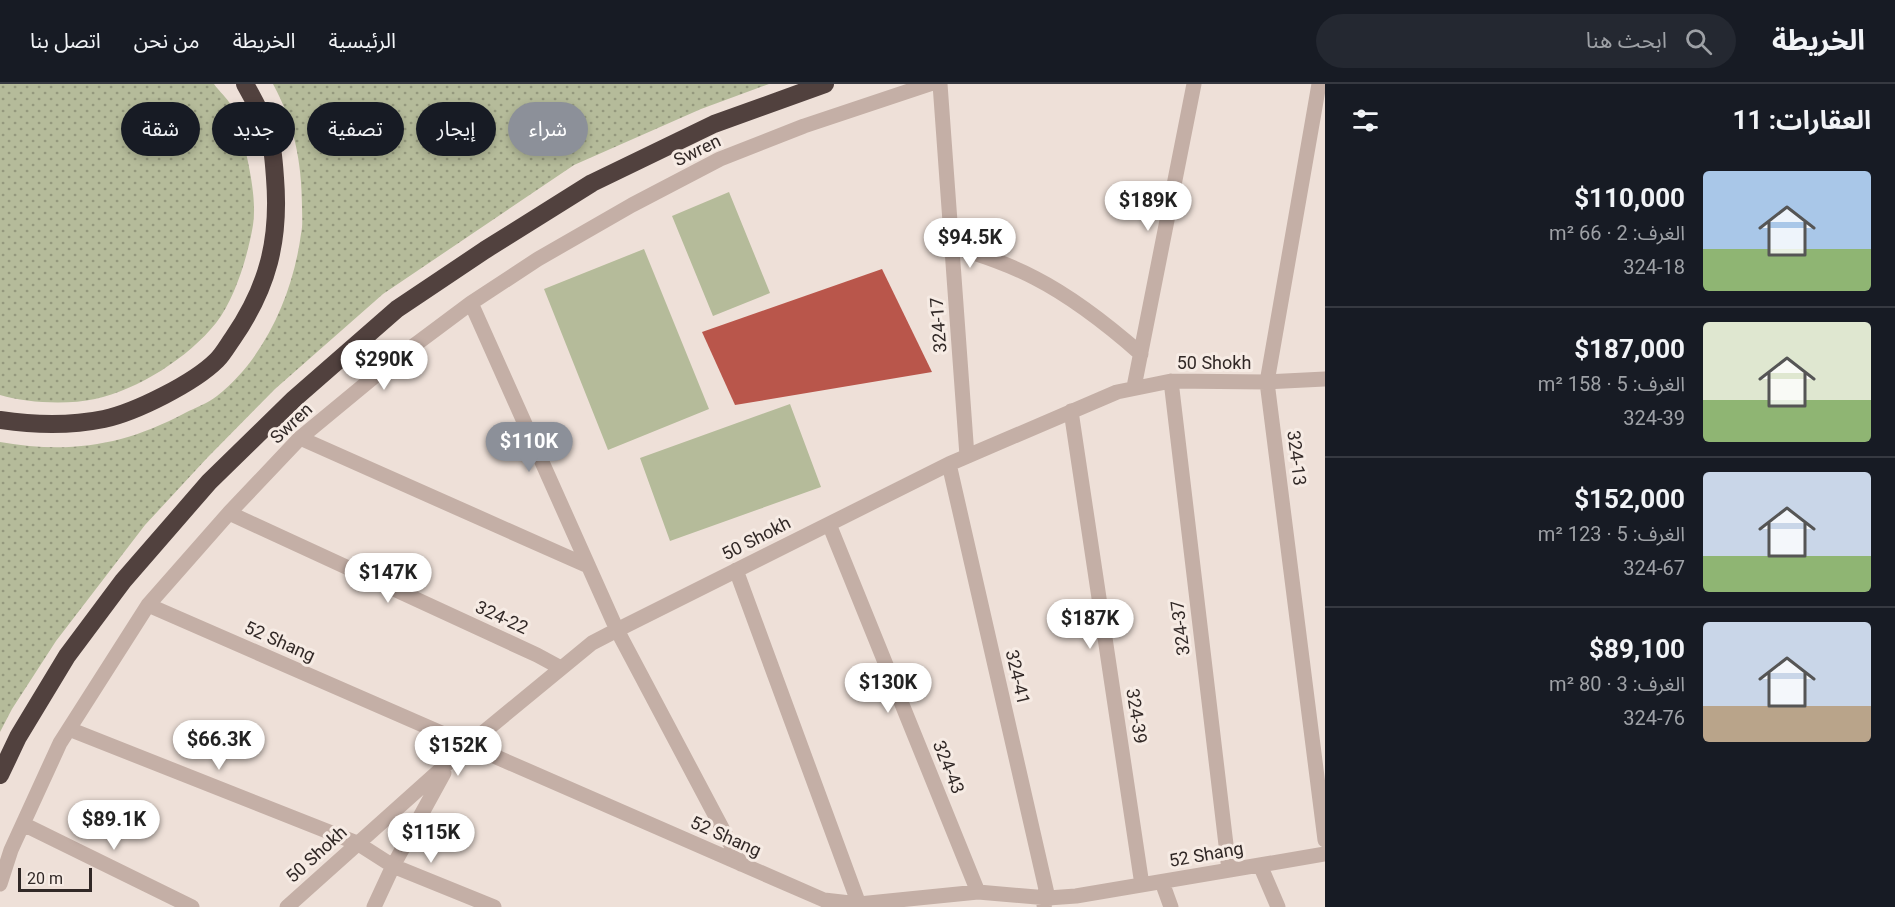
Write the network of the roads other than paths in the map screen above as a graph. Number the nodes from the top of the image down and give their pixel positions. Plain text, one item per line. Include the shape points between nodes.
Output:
1 (245, 84) edge
2 (825, 84) edge
3 (930, 84) edge
4 (940, 84) edge
5 (1194, 84) edge
6 (1319, 84) edge
7 (952, 246) junction
8 (471, 303) junction
9 (1141, 354) junction
10 (1325, 379) edge
11 (1171, 381) junction
12 (1267, 382) junction
13 (1134, 387) junction
14 (1071, 411) junction
15 (0, 420) edge
16 (300, 438) junction
17 (967, 456) junction
18 (949, 464) junction
19 (229, 513) junction
20 (829, 524) junction
21 (588, 566) junction
22 (736, 570) junction
23 (148, 605) junction
24 (617, 630) junction
25 (561, 668) junction
26 (69, 729) junction
27 (468, 745) junction
28 (449, 762) junction
29 (0, 775) edge
30 (22, 824) junction
31 (1325, 840) edge
32 (357, 843) junction
33 (1325, 854) edge
34 (741, 864) junction
35 (1260, 865) junction
36 (393, 866) junction
37 (1229, 870) junction
38 (1162, 882) junction
39 (0, 884) edge
40 (1142, 885) junction
41 (978, 892) junction
42 (1078, 902) edge
43 (1046, 903) edge
44 (859, 906) edge
45 (192, 907) edge
46 (287, 907) edge
47 (374, 907) edge
48 (494, 907) edge
49 (1171, 907) edge
50 (1278, 907) edge

1 - 15 highway via 269,135 275,167 276,222 271,258 262,284 245,320 218,360 171,392 105,418 51,425
2 - 29 highway via 714,124 592,183 397,309 294,399 209,482 123,581 67,656
3 - 8 street, Swren via 720,159 538,259
4 - 7 street, 324-17
5 - 9 street
6 - 12 street, 324-13
7 - 9 street via 1034,277 1072,299
7 - 17 street, 324-17
8 - 16 street, Swren
8 - 21 street
9 - 13 street
10 - 12 street, 50 Shokh
11 - 12 street, 50 Shokh
11 - 13 street, 50 Shokh
11 - 37 street, 324-37
12 - 31 street, 324-13
13 - 14 street, 50 Shokh
14 - 17 street, 50 Shokh
14 - 40 street, 324-39
16 - 19 street, Swren
16 - 21 street
17 - 18 street, 50 Shokh
18 - 20 street, 50 Shokh
18 - 43 street, 324-41
19 - 23 street, Swren
19 - 25 street, 324-22
20 - 22 street, 50 Shokh
20 - 41 street, 324-43
21 - 24 street
22 - 24 street, 50 Shokh
22 - 44 street
23 - 26 street, Swren
23 - 27 street, 52 Shang
24 - 25 street, 50 Shokh via 592,643
24 - 34 street
25 - 27 street, 50 Shokh
26 - 30 street, Swren
26 - 32 street
27 - 28 street, 50 Shokh
27 - 34 street, 52 Shang
28 - 32 street, 50 Shokh
28 - 36 street
30 - 39 street, Swren
30 - 45 street
32 - 36 street
32 - 46 street, 50 Shokh
33 - 35 street, 52 Shang
34 - 44 street, 52 Shang via 824,900
35 - 37 street, 52 Shang
35 - 50 street
36 - 47 street
36 - 48 street
37 - 38 street, 52 Shang
38 - 40 street, 52 Shang
38 - 49 street
40 - 42 street, 52 Shang
41 - 43 street, 52 Shang
41 - 44 street, 52 Shang
42 - 43 street, 52 Shang

